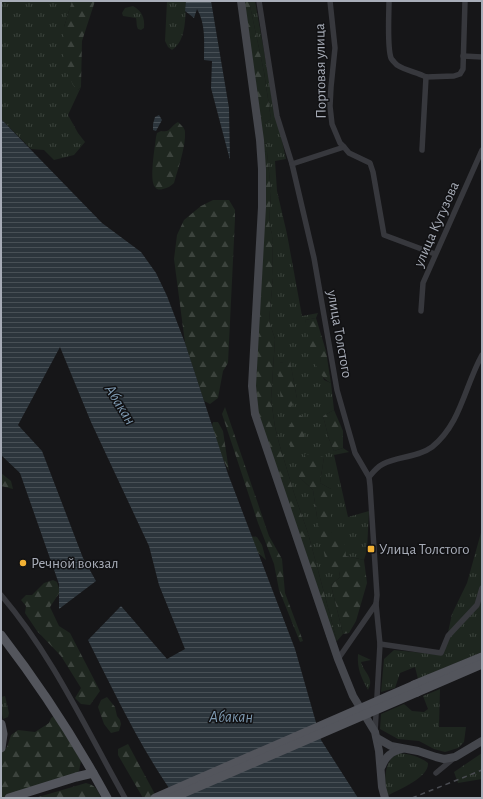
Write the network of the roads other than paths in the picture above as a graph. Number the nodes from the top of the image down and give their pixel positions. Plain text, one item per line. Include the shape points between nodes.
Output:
1 (241, 1) edge
2 (259, 1) edge
3 (330, 1) edge
4 (389, 1) edge
5 (465, 1) edge
6 (463, 56) junction
7 (482, 57) edge
8 (426, 77) junction
9 (344, 147) junction
10 (422, 150) dead end
11 (482, 150) edge
12 (292, 164) junction
13 (435, 254) junction
14 (421, 311) dead end
15 (482, 355) edge
16 (369, 477) junction
17 (482, 588) edge
18 (1, 595) edge
19 (376, 604) junction
20 (1, 635) edge
21 (380, 644) junction
22 (482, 657) edge
23 (338, 659) junction
24 (482, 664) edge
25 (415, 688) junction
26 (1, 724) edge
27 (376, 735) junction
28 (482, 741) edge
29 (1, 748) edge
30 (405, 749) junction
31 (455, 757) junction
32 (381, 768) junction
33 (93, 773) junction
34 (436, 773) dead end
35 (9, 798) edge
36 (25, 798) edge
37 (107, 798) edge
38 (125, 798) edge
39 (155, 798) edge
40 (172, 798) edge
41 (385, 798) edge

1 - 23 street via 262,169 252,386 254,414
2 - 12 street, улица Толстого via 277,116
3 - 9 street, Портовая улица via 335,48 330,106 332,124
4 - 8 street via 391,58 395,64
5 - 6 street
6 - 7 street
6 - 8 street via 463,69 460,74
8 - 10 street
9 - 12 street
9 - 13 street, Портовая улица via 349,153 370,163 384,235
11 - 13 street, улица Кутузова
12 - 16 street, улица Толстого via 314,258 338,390 355,453
13 - 14 street, улица Кутузова via 422,283
15 - 16 street via 455,418 446,432 422,453 384,464
16 - 19 street, улица Толстого
17 - 21 street via 477,605 448,636 441,653
18 - 38 street via 18,615 67,691
19 - 21 street, улица Толстого
19 - 23 street
20 - 33 main road via 64,724
21 - 27 street, улица Толстого
22 - 25 main road
23 - 27 street via 353,696
24 - 25 main road
25 - 39 main road, bridge
25 - 40 main road, bridge
26 - 29 main road
27 - 30 street via 391,746
27 - 32 street
28 - 31 street
30 - 31 street via 444,759
30 - 32 street via 392,752 385,758
31 - 34 street
32 - 41 street
33 - 35 main road
33 - 36 main road via 78,781
33 - 37 main road

